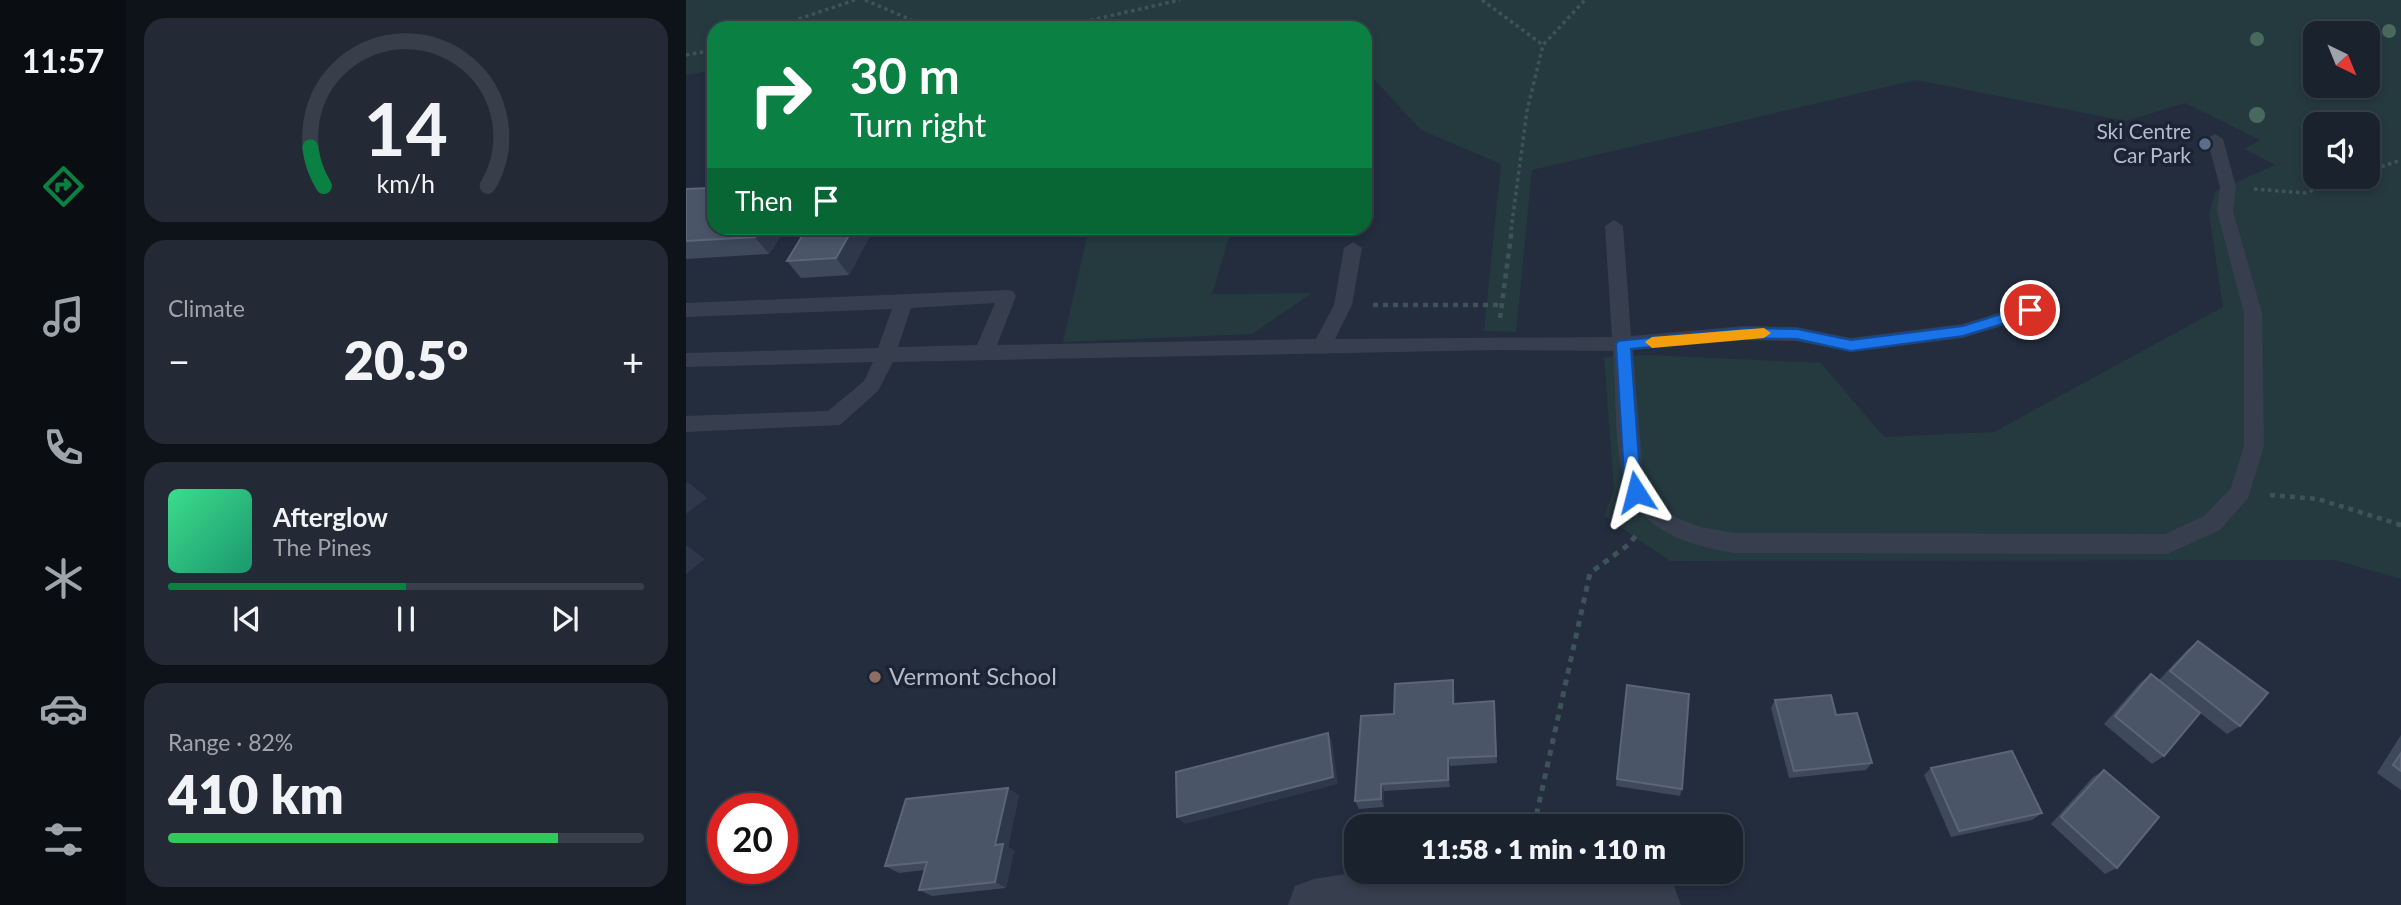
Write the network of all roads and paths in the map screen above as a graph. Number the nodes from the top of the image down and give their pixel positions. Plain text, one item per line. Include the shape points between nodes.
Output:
1 (855, 0) edge
2 (865, 0) edge
3 (1180, 0) edge
4 (1482, 0) edge
5 (1586, 0) edge
6 (793, 21) edge
7 (915, 21) edge
8 (1087, 21) edge
9 (1543, 45) junction
10 (707, 51) edge
11 (686, 55) edge
12 (2215, 139) dead end
13 (2401, 160) edge
14 (2380, 167) edge
15 (2228, 187) junction
16 (2316, 189) edge
17 (1614, 226) dead end
18 (1353, 248) dead end
19 (904, 302) junction
20 (1343, 305) junction
21 (1502, 305) junction
22 (686, 310) edge
23 (2030, 310) dead end
24 (1497, 343) junction
25 (1623, 344) junction
26 (1322, 346) junction
27 (984, 352) junction
28 (884, 354) junction
29 (686, 360) edge
30 (686, 424) edge
31 (2240, 492) junction
32 (1650, 510) junction
33 (2401, 525) edge
34 (1537, 814) edge
35 (1314, 905) edge
36 (1655, 905) edge

1 - 6 path
2 - 7 path
3 - 8 path
4 - 9 path
5 - 9 path
9 - 21 path via 1527,111
10 - 11 path
12 - 15 lane
13 - 14 path
15 - 16 path via 2305,193
15 - 31 lane via 2225,211 2253,313 2255,446
17 - 25 lane
18 - 20 lane
19 - 22 lane
19 - 27 lane via 1007,296
19 - 28 lane
20 - 21 path
20 - 26 lane
21 - 24 path
23 - 25 lane via 1963,331 1851,345 1797,334 1745,333
24 - 25 lane
24 - 26 lane
25 - 32 lane via 1632,475 1636,492
26 - 27 lane
27 - 28 lane
28 - 29 lane
28 - 30 lane via 871,386 833,419
31 - 32 lane via 2212,523 2167,544 1735,543 1697,538 1670,526
31 - 33 path via 2318,499
32 - 34 path via 1631,546 1600,562 1590,573
35 - 36 street via 1368,896 1506,894

